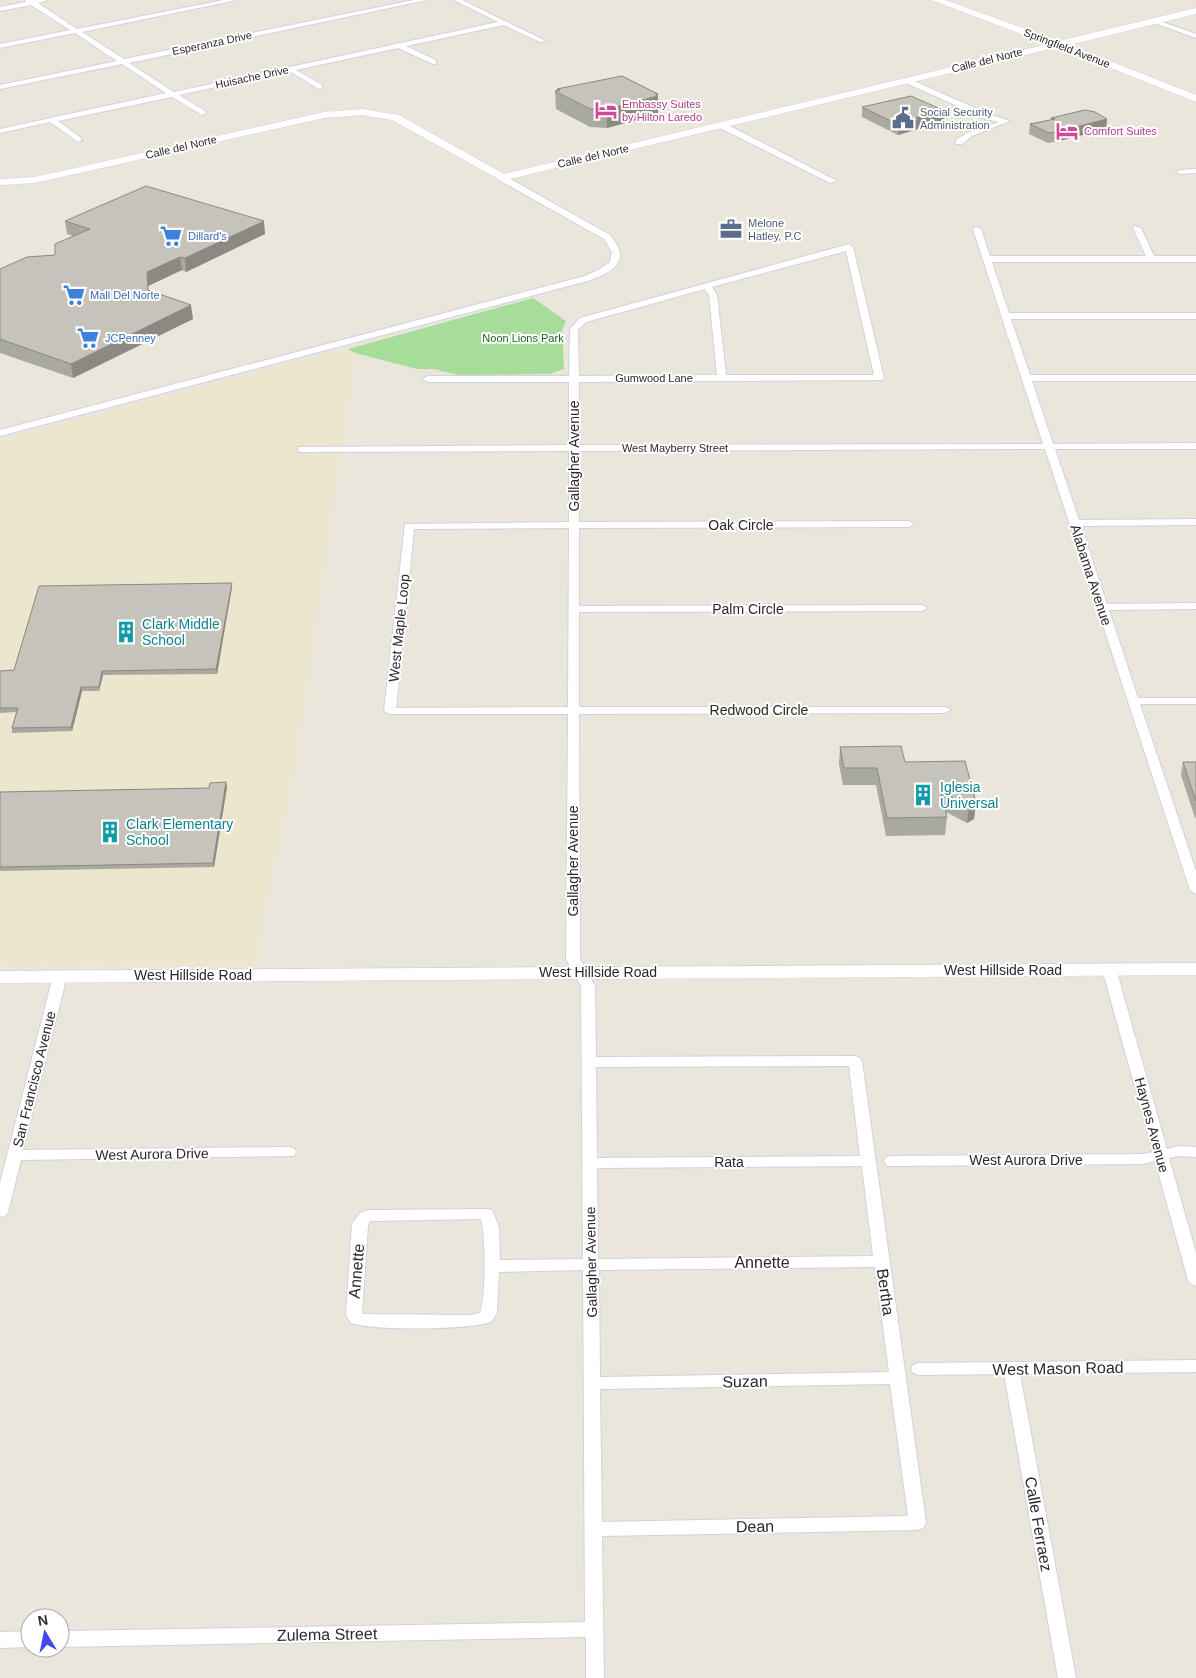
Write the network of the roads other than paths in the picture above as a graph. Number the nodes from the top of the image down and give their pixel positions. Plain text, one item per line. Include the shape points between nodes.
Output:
1 (44, 0) edge
2 (234, 0) edge
3 (424, 0) edge
4 (457, 0) edge
5 (936, 0) edge
6 (30, 1) edge
7 (0, 8) edge
8 (1196, 11) edge
9 (1151, 20) junction
10 (994, 21) junction
11 (505, 23) junction
12 (76, 31) junction
13 (1196, 36) edge
14 (542, 41) dead end
15 (1056, 43) junction
16 (0, 46) edge
17 (399, 46) junction
18 (124, 62) junction
19 (433, 62) dead end
20 (290, 69) junction
21 (907, 80) junction
22 (0, 87) edge
23 (319, 87) dead end
24 (173, 94) junction
25 (1196, 99) edge
26 (202, 113) dead end
27 (52, 120) junction
28 (721, 125) junction
29 (0, 131) edge
30 (78, 140) dead end
31 (959, 142) dead end
32 (576, 160) junction
33 (476, 162) junction
34 (1196, 171) edge
35 (1180, 172) dead end
36 (502, 178) junction
37 (833, 180) dead end
38 (0, 182) edge
39 (1137, 228) dead end
40 (977, 229) dead end
41 (987, 259) junction
42 (1151, 259) junction
43 (1196, 259) edge
44 (706, 285) junction
45 (1006, 316) junction
46 (1196, 316) edge
47 (722, 378) junction
48 (879, 378) joint
49 (1026, 378) junction
50 (1196, 378) edge
51 (428, 379) dead end
52 (574, 379) junction
53 (0, 433) edge
54 (1196, 446) edge
55 (1049, 447) junction
56 (574, 448) junction
57 (301, 449) dead end
58 (1074, 522) junction
59 (1196, 522) edge
60 (909, 524) dead end
61 (574, 526) junction
62 (1196, 606) edge
63 (1102, 607) junction
64 (922, 608) dead end
65 (574, 609) junction
66 (1132, 701) junction
67 (1196, 701) edge
68 (573, 710) junction
69 (945, 710) dead end
70 (1196, 890) edge
71 (1196, 969) edge
72 (1109, 970) junction
73 (580, 972) junction
74 (60, 976) junction
75 (0, 977) edge
76 (589, 1062) junction
77 (289, 1152) dead end
78 (1196, 1152) edge
79 (15, 1156) junction
80 (1160, 1156) junction
81 (868, 1161) junction
82 (891, 1161) dead end
83 (590, 1163) junction
84 (0, 1212) edge
85 (882, 1261) junction
86 (591, 1263) junction
87 (492, 1266) junction
88 (1196, 1280) edge
89 (1196, 1366) edge
90 (919, 1369) dead end
91 (1011, 1369) junction
92 (898, 1378) junction
93 (592, 1383) junction
94 (917, 1524) joint
95 (594, 1529) junction
96 (594, 1629) junction
97 (20, 1639) edge
98 (70, 1639) edge
99 (0, 1640) edge
100 (595, 1678) edge
101 (1067, 1678) edge

1 - 6 street
2 - 12 street
3 - 18 street, Esperanza Drive
4 - 11 street
5 - 10 street, Springfield Avenue
6 - 7 street
6 - 12 street
8 - 9 street, Calle del Norte
9 - 10 street via 1060,34 1040,33
9 - 13 street
9 - 15 street, Calle del Norte
10 - 15 street, Springfield Avenue
11 - 14 street
11 - 17 street, Huisache Drive
12 - 16 street
12 - 18 street
15 - 21 street, Calle del Norte
15 - 25 street, Springfield Avenue
17 - 19 street
17 - 20 street, Huisache Drive
18 - 22 street, Esperanza Drive
18 - 24 street
20 - 23 street
20 - 24 street, Huisache Drive
21 - 28 street, Calle del Norte
21 - 31 street via 1006,121 966,135
24 - 26 street
24 - 27 street, Huisache Drive
27 - 29 street, Huisache Drive
27 - 30 street
28 - 32 street, Calle del Norte
28 - 37 street
32 - 33 street via 516,169
32 - 36 street, Calle del Norte
33 - 36 street, Calle del Norte
33 - 38 street, Calle del Norte via 402,120 381,114 351,112 318,116 35,180
34 - 35 street
36 - 53 street via 608,237 619,254 614,263 588,278
39 - 42 street
40 - 41 street, Alabama Avenue
41 - 42 street
41 - 45 street, Alabama Avenue
42 - 43 street
44 - 47 street via 713,295
44 - 48 street, Gallagher Avenue via 849,247
44 - 52 street, Gallagher Avenue via 576,324
45 - 46 street
45 - 49 street, Alabama Avenue
47 - 48 street, Gumwood Lane
47 - 52 street, Gumwood Lane
49 - 50 street
49 - 55 street, Alabama Avenue
51 - 52 street, Gumwood Lane
52 - 56 street, Gallagher Avenue
54 - 55 street, West Mayberry Street
55 - 56 street, West Mayberry Street
55 - 58 street, Alabama Avenue
56 - 57 street, West Mayberry Street
56 - 61 street, Gallagher Avenue
58 - 59 street
58 - 63 street, Alabama Avenue
60 - 61 street, Oak Circle
61 - 65 street, Gallagher Avenue
61 - 68 street, West Maple Loop via 409,526 390,711
62 - 63 street
63 - 66 street, Alabama Avenue
64 - 65 street, Palm Circle
65 - 68 street, Gallagher Avenue
66 - 67 street
66 - 70 street, Alabama Avenue
68 - 69 street, Redwood Circle
68 - 73 street, Gallagher Avenue via 573,959
71 - 72 street, West Hillside Road
72 - 73 street, West Hillside Road
72 - 80 street, Haynes Avenue
73 - 74 street, West Hillside Road
73 - 76 street, Gallagher Avenue via 588,986
74 - 75 street, West Hillside Road
74 - 79 street, San Francisco Avenue
76 - 81 street, Bertha via 855,1061
76 - 83 street, Gallagher Avenue
77 - 79 street, West Aurora Drive
78 - 80 street, West Aurora Drive via 1178,1151
79 - 84 street, San Francisco Avenue
80 - 82 street, West Aurora Drive via 1143,1159
80 - 88 street, Haynes Avenue
81 - 83 street, Rata
81 - 85 street, Bertha
83 - 86 street, Gallagher Avenue
85 - 86 street, Annette
85 - 92 street, Bertha
86 - 87 street, Annette
86 - 93 street, Gallagher Avenue
87 - 87 street, Annette via 489,1313 485,1318 469,1321 370,1321 357,1319 354,1315 360,1224 365,1216 487,1214 491,1227
89 - 91 street, West Mason Road
90 - 91 street, West Mason Road
91 - 101 street, Calle Ferraez
92 - 93 street, Suzan
92 - 94 street, Bertha
93 - 95 street, Gallagher Avenue
94 - 95 street, Dean
95 - 96 street, Gallagher Avenue
96 - 98 street, Zulema Street
96 - 100 street, Gallagher Avenue
97 - 99 street

